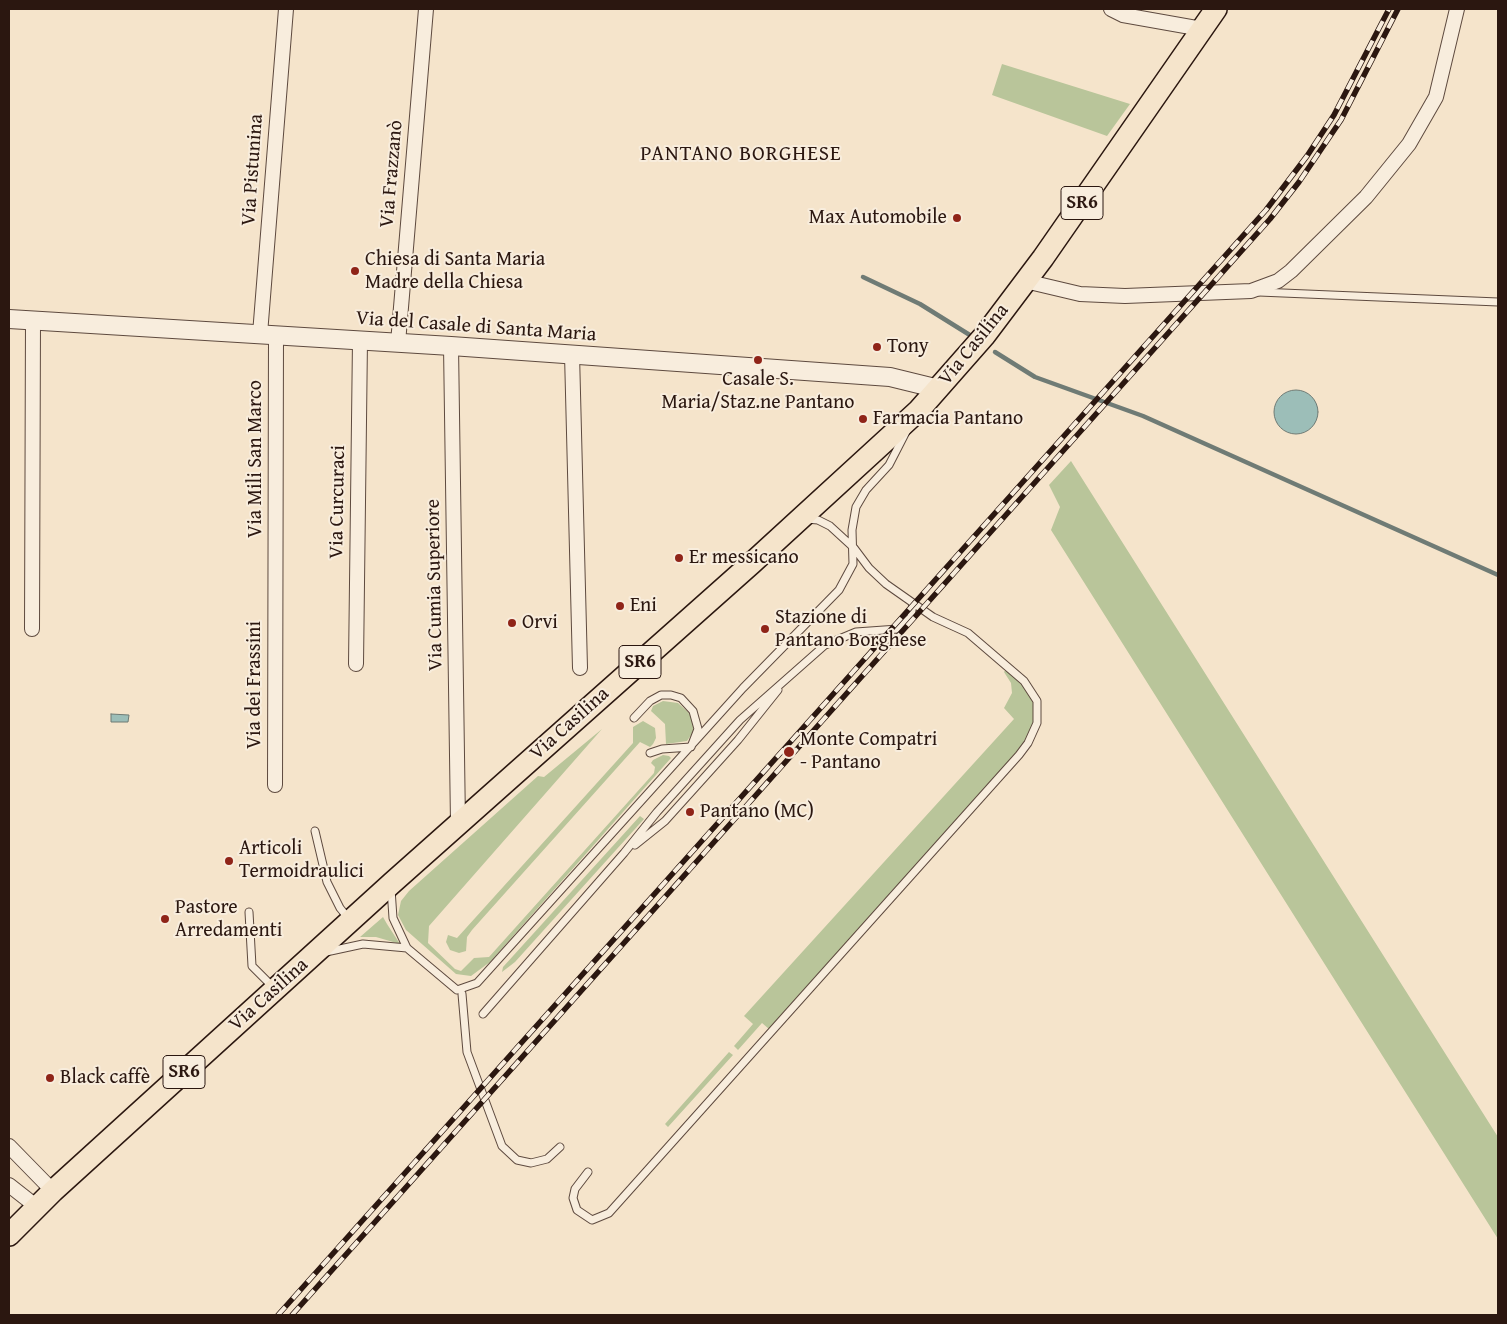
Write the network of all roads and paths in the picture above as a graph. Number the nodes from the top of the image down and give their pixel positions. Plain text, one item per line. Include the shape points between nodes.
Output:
1 (286, 9) edge
2 (426, 9) edge
3 (1111, 9) edge
4 (1216, 9) edge
5 (1457, 9) edge
6 (1202, 29) junction
7 (1025, 282) junction
8 (1251, 291) junction
9 (1498, 302) edge
10 (9, 319) edge
11 (33, 320) junction
12 (268, 334) junction
13 (360, 340) junction
14 (398, 342) junction
15 (452, 346) junction
16 (572, 354) junction
17 (939, 389) junction
18 (913, 416) junction
19 (799, 520) junction
20 (854, 548) junction
21 (275, 584) joint
22 (913, 603) junction
23 (32, 630) dead end
24 (356, 664) dead end
25 (580, 668) dead end
26 (789, 676) junction
27 (634, 718) dead end
28 (691, 747) junction
29 (650, 753) dead end
30 (275, 785) dead end
31 (458, 823) junction
32 (314, 831) dead end
33 (624, 853) junction
34 (392, 883) junction
35 (249, 912) dead end
36 (350, 921) junction
37 (407, 948) junction
38 (310, 957) junction
39 (275, 990) junction
40 (462, 994) dead end
41 (483, 1014) dead end
42 (9, 1146) edge
43 (560, 1147) dead end
44 (588, 1172) dead end
45 (9, 1185) edge
46 (53, 1191) junction
47 (37, 1206) junction
48 (9, 1235) edge

1 - 12 street, Via Pistunina
2 - 14 street, Via Frazzanò
3 - 6 street via 1123,15
4 - 6 main road, Via Casilina / SR6
5 - 8 street via 1436,97 1409,144 1366,197 1291,271 1270,285
6 - 7 main road, Via Casilina / SR6
7 - 8 street via 1110,296
7 - 17 main road, Via Casilina / SR6
8 - 9 lane
10 - 11 street, Via del Casale di Santa Maria
11 - 12 street, Via del Casale di Santa Maria
11 - 23 street
12 - 13 street, Via del Casale di Santa Maria
12 - 21 street, Via Mili San Marco
13 - 14 street, Via del Casale di Santa Maria
13 - 24 street, Via Curcuraci
14 - 15 street, Via del Casale di Santa Maria
15 - 16 street, Via del Casale di Santa Maria
15 - 31 street, Via Cumia Superiore
16 - 17 street, Via del Casale di Santa Maria via 890,377
16 - 25 street
17 - 18 main road, Via Casilina / SR6
18 - 19 main road, Via Casilina / SR6
18 - 20 lane via 894,457 856,507 852,530
19 - 20 lane via 809,518 826,523
19 - 31 main road, Via Casilina / SR6
20 - 22 lane via 879,578
20 - 28 lane via 851,571 839,590
21 - 30 street, Via dei Frassini
22 - 26 lane via 911,617 898,629 865,631 840,637 817,650
22 - 44 lane via 978,640 1030,687 1037,702 1038,716 1028,743 609,1213 592,1220 581,1215 573,1202 575,1189
26 - 33 lane via 716,745
26 - 33 lane via 750,726 665,822
27 - 28 lane via 650,701 661,695 681,698 689,704 697,720 697,735
28 - 29 lane
28 - 37 lane via 477,983 457,990
31 - 34 main road, Via Casilina / SR6
32 - 36 lane via 327,882
33 - 41 lane
34 - 36 main road, Via Casilina / SR6
34 - 37 lane via 393,918
35 - 39 lane via 252,966
36 - 38 main road, Via Casilina / SR6
37 - 38 lane via 385,944 354,945
38 - 39 main road, Via Casilina / SR6
39 - 46 main road, Via Casilina / SR6
40 - 43 lane via 467,1052 502,1146 517,1160 531,1163 547,1159
42 - 46 street
45 - 47 street
46 - 47 main road, Via Casilina / SR6
47 - 48 main road, Via Casilina / SR6

